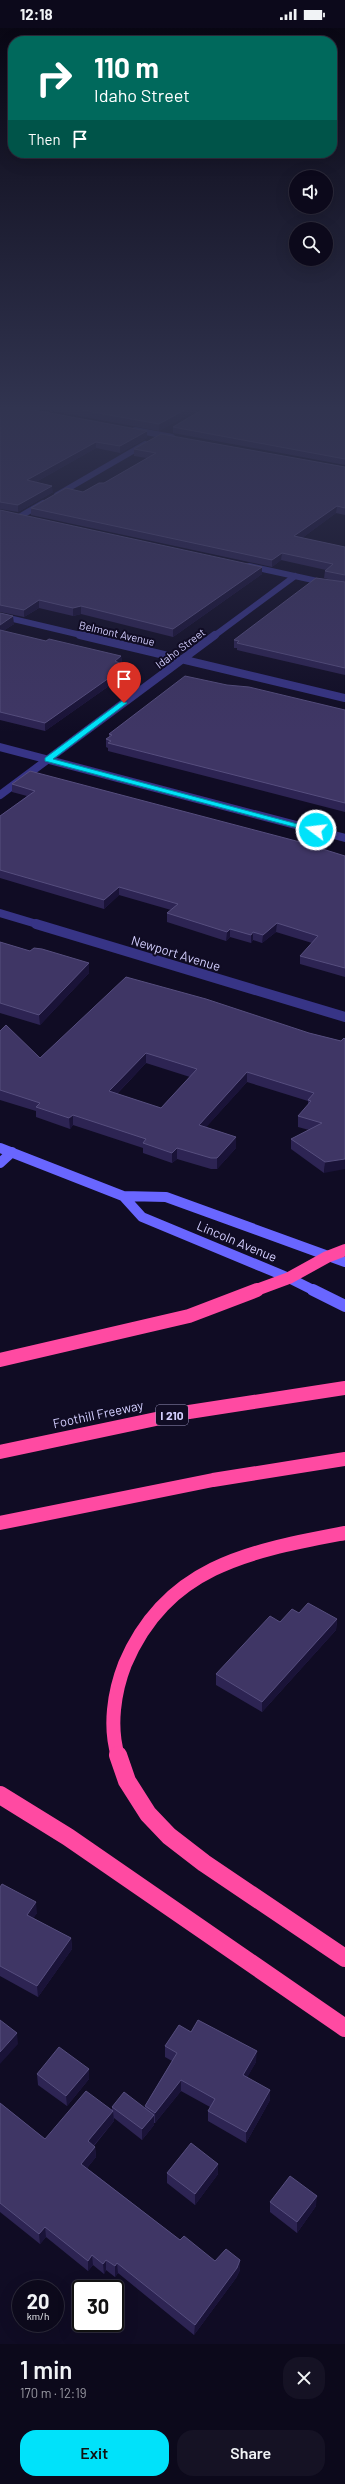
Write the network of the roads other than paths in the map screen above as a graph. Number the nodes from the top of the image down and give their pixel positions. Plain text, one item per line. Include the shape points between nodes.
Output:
1 (16, 516) edge
2 (34, 520) edge
3 (242, 565) edge
4 (295, 576) junction
5 (345, 587) edge
6 (0, 616) edge
7 (183, 659) junction
8 (345, 698) edge
9 (0, 747) edge
10 (48, 759) junction
11 (0, 795) edge
12 (345, 838) edge
13 (0, 912) edge
14 (345, 1017) edge
15 (0, 1148) edge
16 (12, 1152) junction
17 (0, 1163) edge
18 (123, 1196) junction
19 (345, 1250) edge
20 (327, 1257) junction
21 (345, 1262) edge
22 (288, 1278) junction
23 (345, 1306) edge
24 (0, 1360) edge
25 (345, 1388) edge
26 (0, 1452) edge
27 (345, 1459) edge
28 (0, 1523) edge
29 (345, 1533) edge
30 (0, 1795) edge
31 (345, 1958) edge
32 (345, 2028) edge

1 - 2 street
3 - 4 street
4 - 5 street
4 - 7 street, Idaho Street
6 - 7 street, Belmont Avenue
7 - 8 street, Belmont Avenue
7 - 10 street, Idaho Street
9 - 10 street
10 - 11 street, Idaho Street
10 - 12 street
13 - 14 street, Newport Avenue
15 - 16 main road, Lincoln Avenue
16 - 17 main road
16 - 18 main road, Lincoln Avenue
18 - 20 main road, Lincoln Avenue via 166,1197
18 - 22 main road, Lincoln Avenue via 142,1217
19 - 20 highway
20 - 21 main road, Lincoln Avenue
20 - 22 highway
22 - 23 main road, Lincoln Avenue
22 - 24 highway via 189,1316
25 - 26 highway, Foothill Freeway / I 210 via 189,1412
27 - 28 highway via 213,1480
29 - 31 highway via 241,1557 212,1569 179,1590 144,1626 130,1648 120,1670 115,1697 114,1728 118,1758 130,1786 147,1813 172,1840
30 - 32 highway via 68,1837

